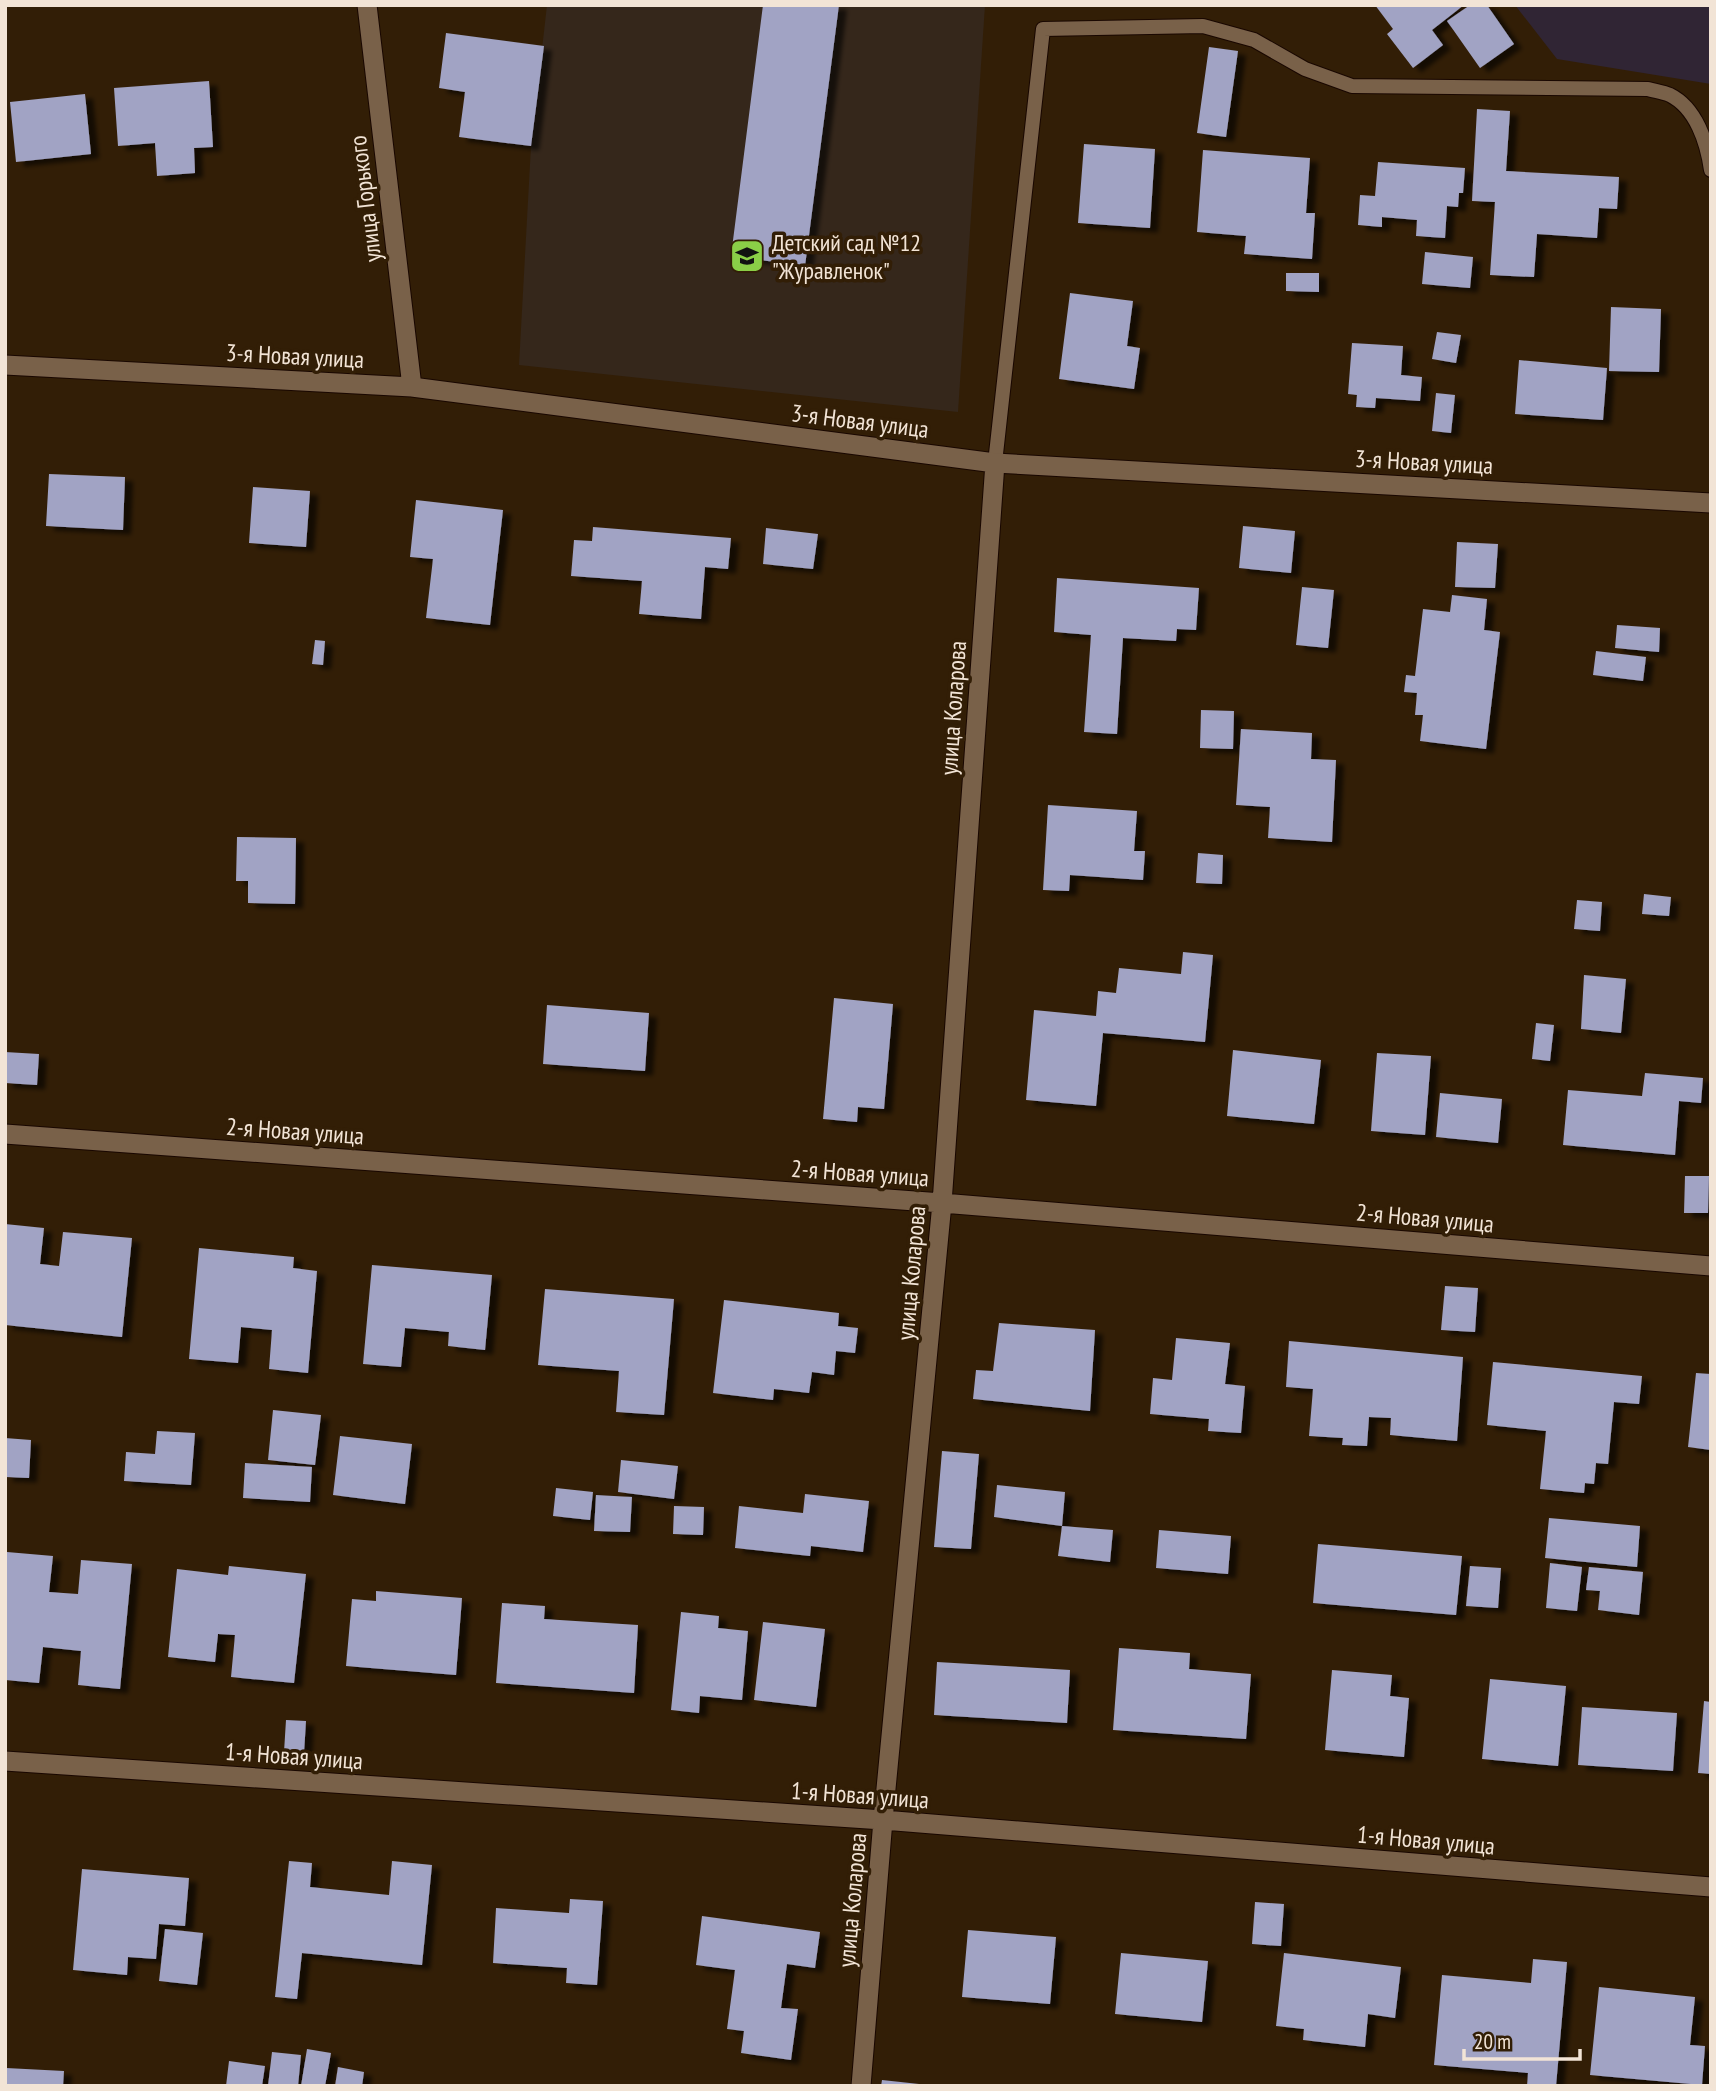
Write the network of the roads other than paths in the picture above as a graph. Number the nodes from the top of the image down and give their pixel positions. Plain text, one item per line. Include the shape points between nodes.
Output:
1 (368, 5) edge
2 (1711, 170) edge
3 (5, 365) edge
4 (412, 387) junction
5 (995, 463) junction
6 (1711, 503) edge
7 (5, 1134) edge
8 (942, 1203) junction
9 (1711, 1266) edge
10 (5, 1761) edge
11 (883, 1821) junction
12 (1711, 1887) edge
13 (861, 2086) edge

1 - 4 street, улица Горького
2 - 5 lane via 1709,154 1685,105 1648,89 1352,86 1305,69 1254,40 1202,26 1043,29
3 - 4 street, 3-я Новая улица
4 - 5 street, 3-я Новая улица
5 - 6 street, 3-я Новая улица
5 - 8 street, улица Коларова
7 - 8 street, 2-я Новая улица
8 - 9 street, 2-я Новая улица
8 - 11 street, улица Коларова
10 - 11 street, 1-я Новая улица
11 - 12 street, 1-я Новая улица
11 - 13 street, улица Коларова

